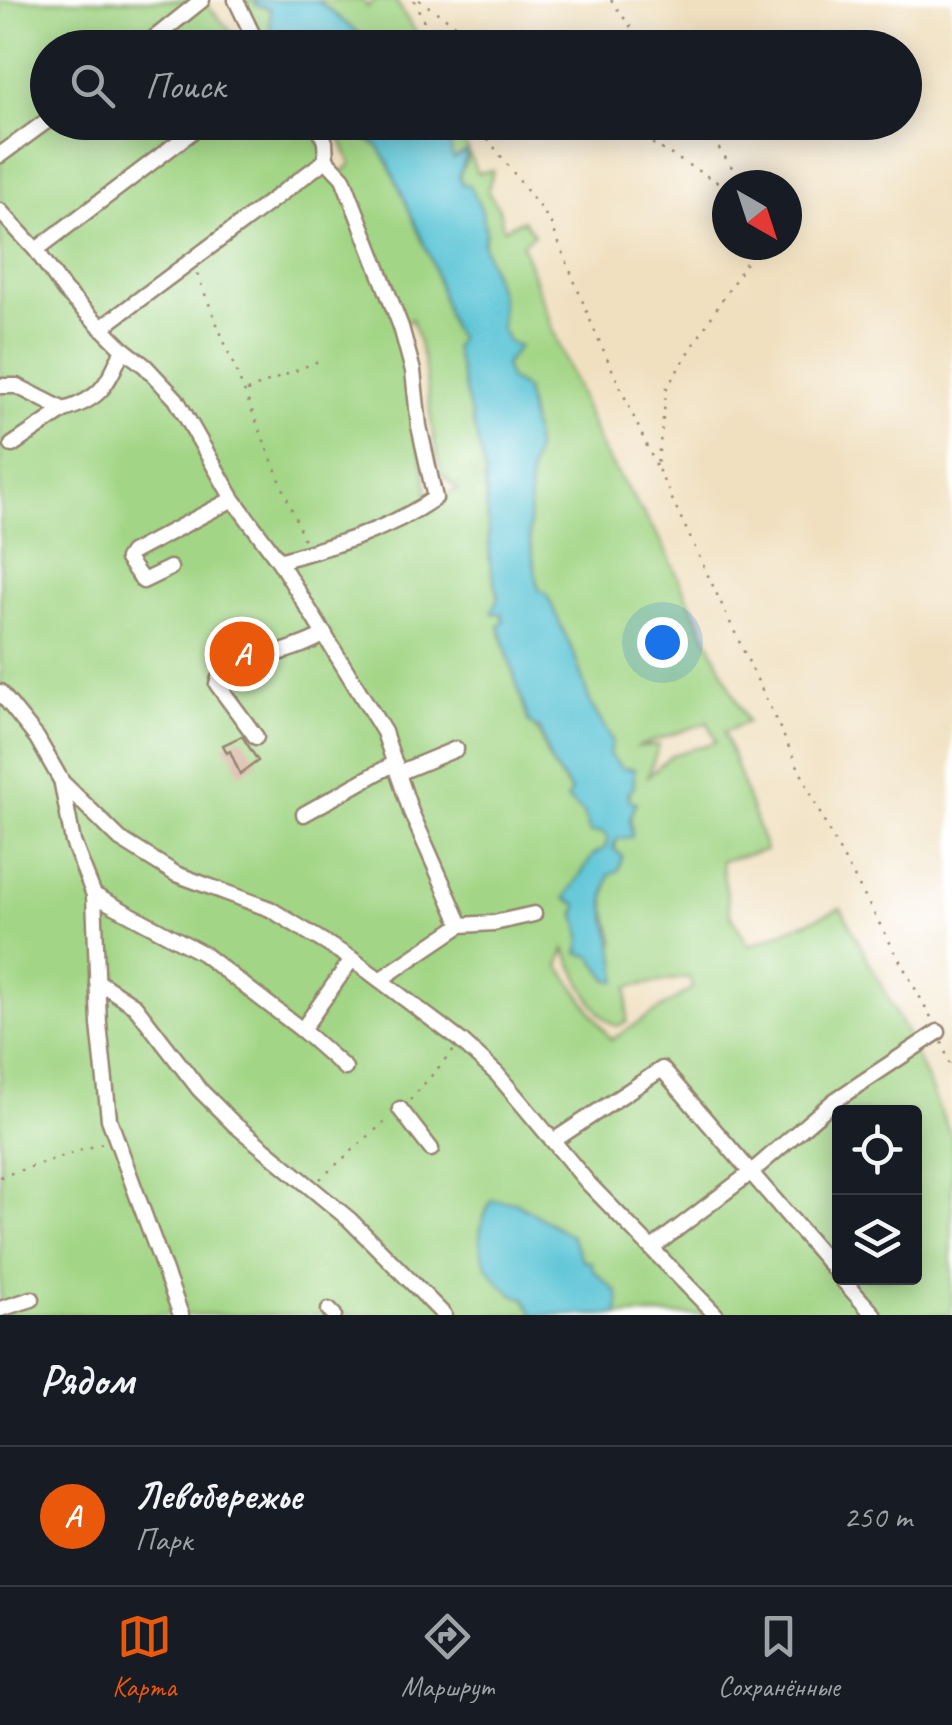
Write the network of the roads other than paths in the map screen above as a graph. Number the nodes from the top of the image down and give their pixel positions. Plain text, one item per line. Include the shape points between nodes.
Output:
1 (202, 0) edge
2 (236, 0) edge
3 (164, 30) edge
4 (250, 30) edge
5 (30, 133) edge
6 (181, 140) edge
7 (324, 140) edge
8 (0, 155) edge
9 (326, 160) junction
10 (0, 210) edge
11 (36, 250) junction
12 (102, 328) junction
13 (123, 349) junction
14 (0, 386) edge
15 (64, 410) junction
16 (12, 445) dead end
17 (233, 500) junction
18 (278, 561) junction
19 (170, 568) dead end
20 (325, 634) junction
21 (0, 692) edge
22 (256, 737) dead end
23 (456, 749) dead end
24 (397, 768) junction
25 (62, 782) junction
26 (304, 814) dead end
27 (94, 895) junction
28 (534, 914) dead end
29 (461, 925) junction
30 (352, 959) junction
31 (382, 980) junction
32 (98, 981) junction
33 (302, 1030) junction
34 (938, 1032) road end
35 (345, 1068) dead end
36 (400, 1109) road end
37 (553, 1141) junction
38 (432, 1149) dead end
39 (749, 1174) junction
40 (652, 1248) junction
41 (832, 1268) edge
42 (847, 1285) edge
43 (32, 1299) dead end
44 (0, 1308) edge
45 (182, 1315) edge
46 (444, 1315) edge
47 (716, 1315) edge
48 (874, 1315) edge

1 - 3 street
2 - 4 street
5 - 8 street
6 - 11 street
7 - 9 street
9 - 12 street
9 - 18 street via 344,178 401,326 435,498 371,532
10 - 11 street
11 - 12 street
12 - 13 street
13 - 15 street via 106,388
13 - 17 street via 176,399
14 - 15 street via 18,386
15 - 16 street
17 - 18 street
17 - 19 street via 127,559 143,581
18 - 20 street
20 - 22 street via 219,678
20 - 24 street via 384,732
21 - 25 street
23 - 24 street
24 - 26 street
24 - 29 street
25 - 27 street via 73,842
25 - 30 street via 104,826 154,863 270,909
27 - 32 street
27 - 33 street via 202,953
28 - 29 street
29 - 31 street
30 - 31 street
30 - 33 street
31 - 37 street via 462,1041
32 - 45 street via 109,1119
32 - 46 street via 135,1006 234,1124 350,1220
33 - 35 street
34 - 39 street via 834,1101
36 - 38 street
37 - 39 street via 662,1069
37 - 40 street
39 - 40 street
39 - 41 street
40 - 47 street
42 - 48 street
43 - 44 street

